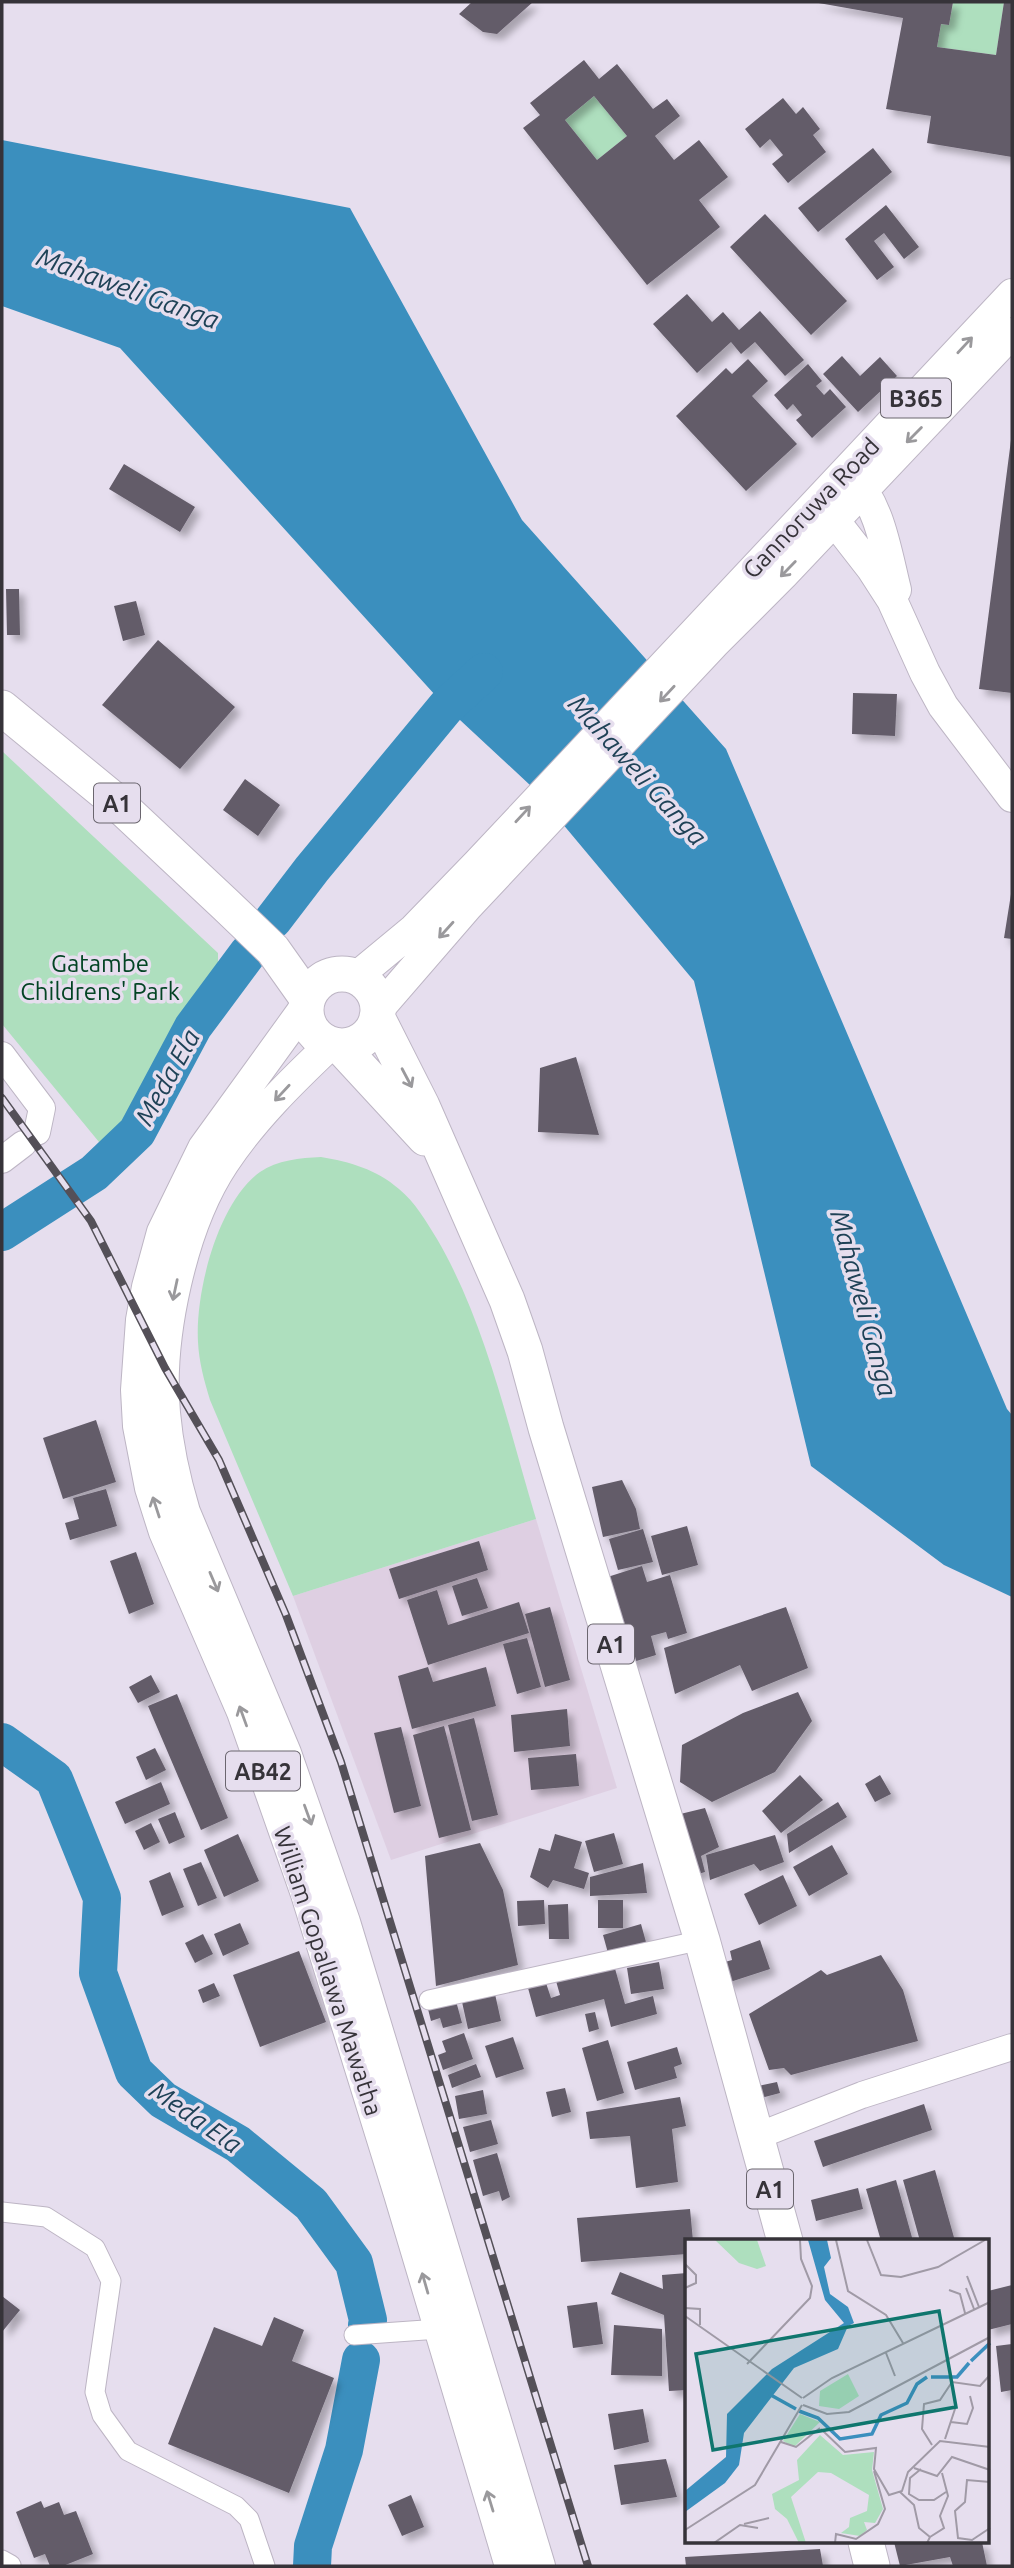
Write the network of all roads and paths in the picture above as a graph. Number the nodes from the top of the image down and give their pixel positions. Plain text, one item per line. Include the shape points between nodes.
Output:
1 (1012, 294) edge
2 (1012, 333) edge
3 (856, 480) junction
4 (826, 510) junction
5 (908, 634) junction
6 (2, 708) edge
7 (1012, 797) edge
8 (485, 872) junction
9 (272, 950) junction
10 (347, 976) junction
11 (307, 1002) junction
12 (378, 1013) junction
13 (336, 1046) junction
14 (2, 1055) edge
15 (444, 1159) junction
16 (2, 1160) edge
17 (702, 1940) junction
18 (429, 2000) dead end
19 (1012, 2047) edge
20 (755, 2137) junction
21 (2, 2212) edge
22 (784, 2239) edge
23 (439, 2329) junction
24 (354, 2335) dead end
25 (866, 2544) edge
26 (265, 2566) edge
27 (510, 2566) edge
28 (540, 2566) edge
29 (872, 2566) edge

3 -> 1 main road, Gannoruwa Road / B365
2 -> 3 main road, Gannoruwa Road / B365
3 - 4 main road, Gannoruwa Road / B365
3 - 5 main road via 875,511
4 - 5 main road via 879,579
4 - 8 main road, Gannoruwa Road
5 - 7 main road via 943,706
6 - 9 highway, A1 via 114,800
8 - 10 main road
8 -> 12 main road
9 - 10 highway, A1
9 - 11 highway, A1
10 - 11 highway via 325,978 314,986
10 - 12 highway via 368,985
11 - 13 highway via 308,1023 317,1037
23 -> 11 main road, William Gopallawa Mawatha / AB42 via 306,1894 242,1712 164,1532 138,1426 141,1320 162,1232 204,1148
12 - 13 highway via 365,1038 354,1045
12 -> 15 highway, A1
13 - 15 highway, A1
13 -> 28 main road, William Gopallawa Mawatha / AB42 via 296,1077 246,1132 203,1199 186,1245 169,1325 164,1410 168,1444 185,1512 281,1741 345,1922
14 - 16 street via 42,1108 30,1138
15 - 17 highway, A1 via 525,1351
17 - 18 street
17 - 20 highway, A1
19 - 20 street via 862,2095
20 - 22 highway, A1
21 - 26 street via 46,2217 95,2248 111,2281 95,2392 102,2415 128,2451 236,2506 248,2519
23 - 24 street
27 -> 23 main road, William Gopallawa Mawatha / AB42
25 - 29 highway

